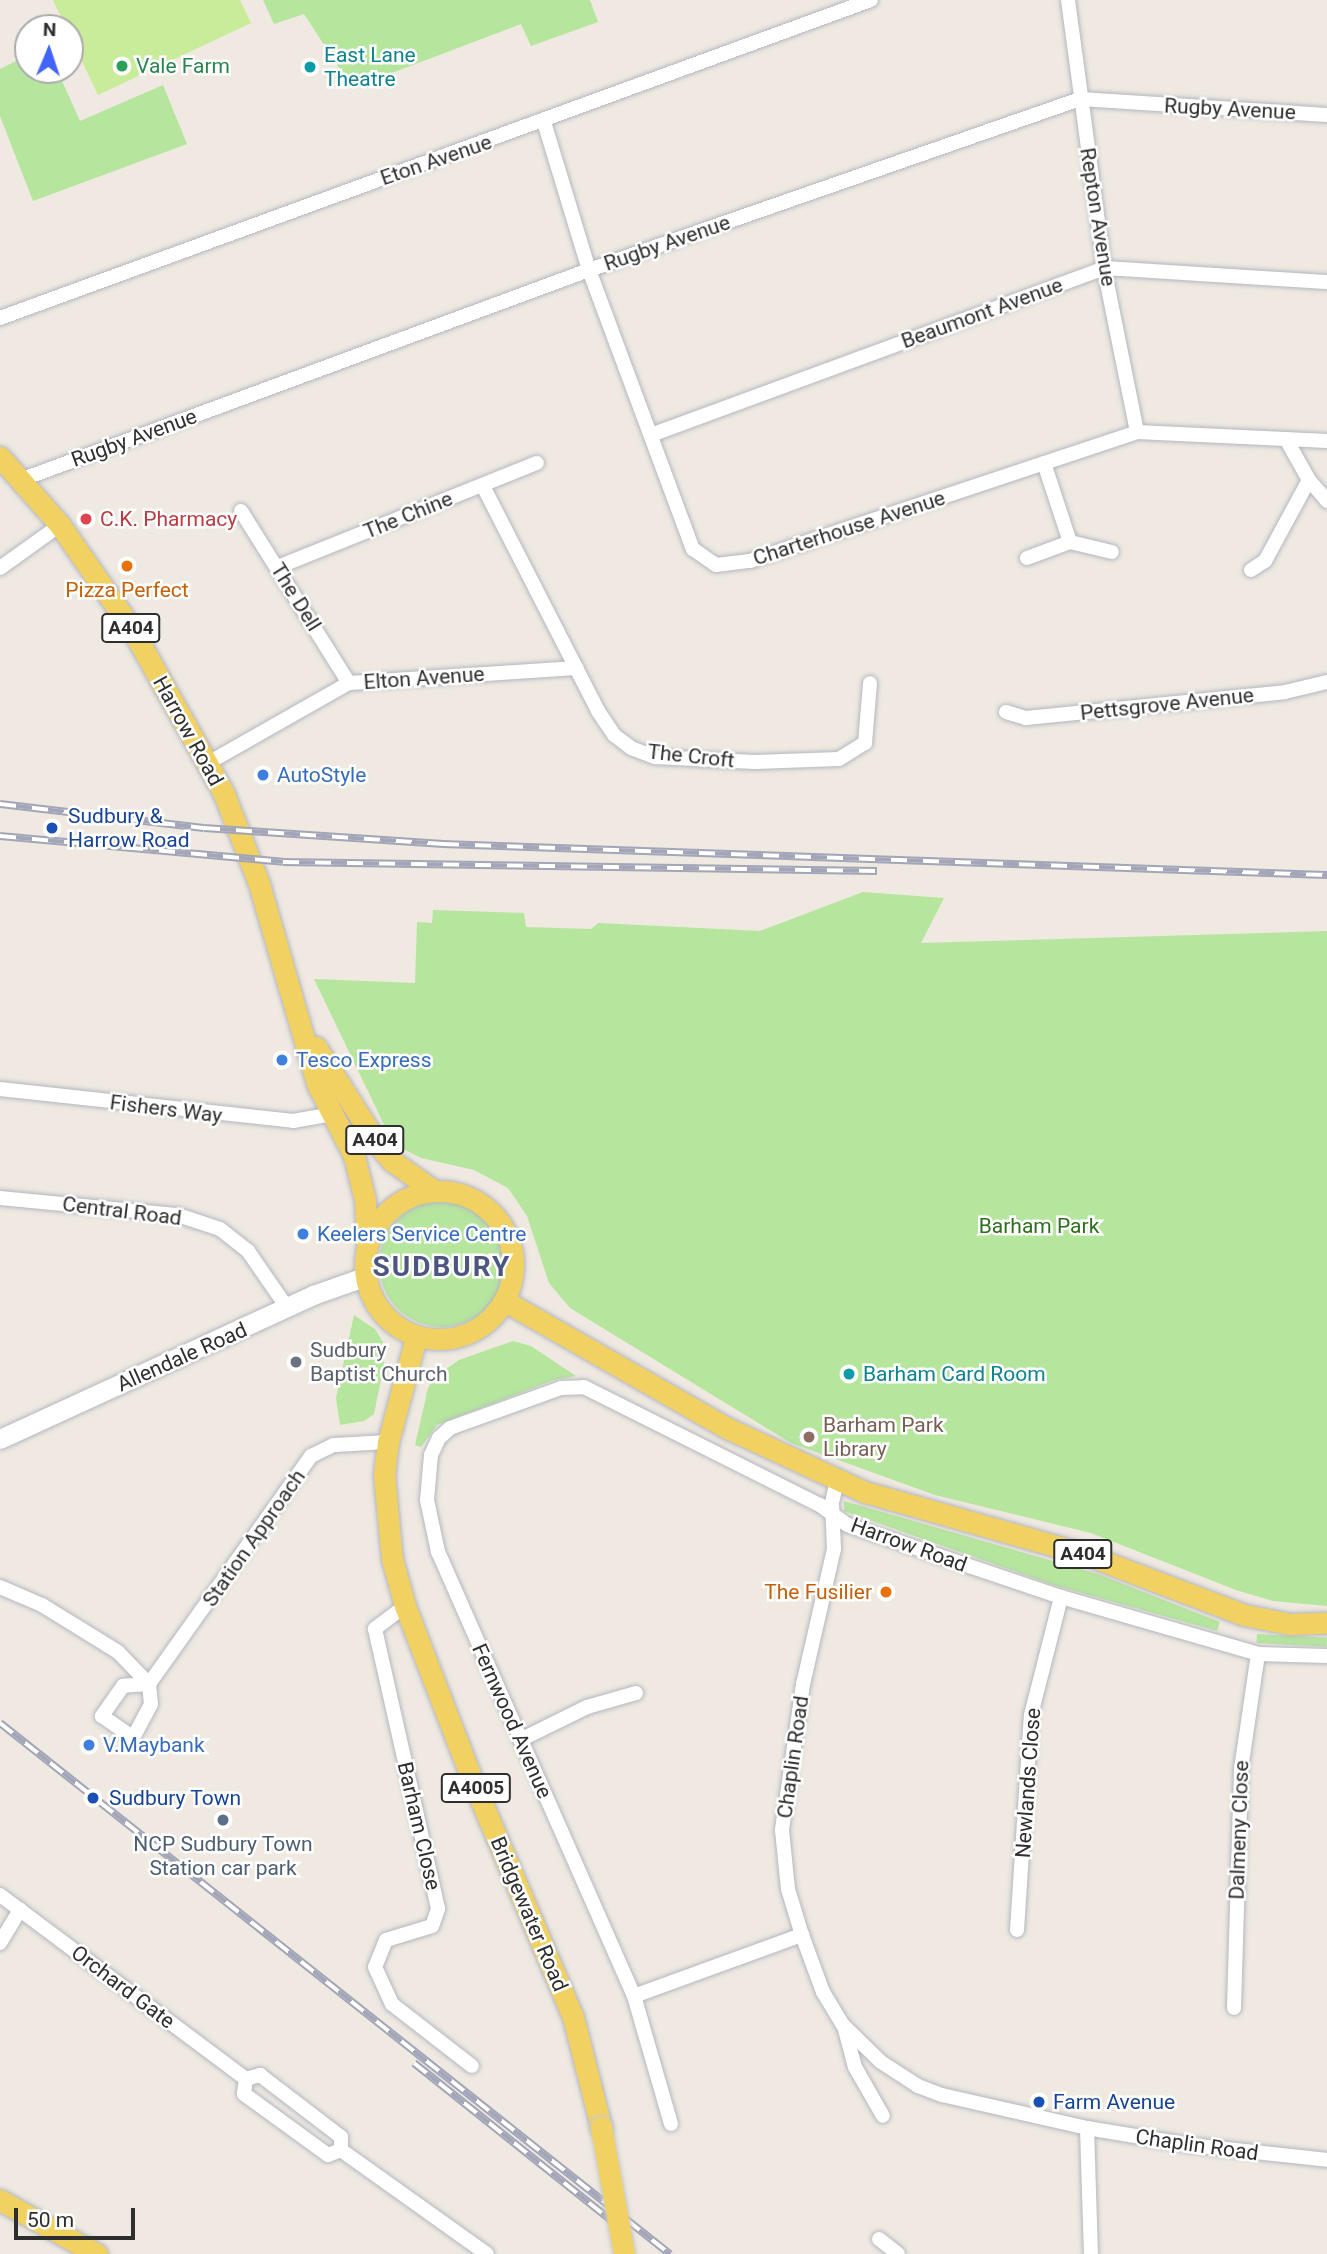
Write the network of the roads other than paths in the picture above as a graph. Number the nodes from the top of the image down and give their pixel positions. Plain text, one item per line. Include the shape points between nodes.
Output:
1 (871, 0) edge
2 (1069, 0) edge
3 (1080, 99) junction
4 (1327, 114) edge
5 (544, 122) junction
6 (1104, 268) junction
7 (589, 270) junction
8 (1327, 282) edge
9 (0, 318) edge
10 (1137, 432) junction
11 (651, 435) junction
12 (1286, 439) junction
13 (1327, 440) edge
14 (0, 457) edge
15 (537, 463) dead end
16 (1044, 463) junction
17 (23, 479) junction
18 (1309, 480) junction
19 (483, 486) junction
20 (1327, 501) edge
21 (241, 511) dead end
22 (60, 525) junction
23 (1070, 542) junction
24 (1112, 552) dead end
25 (1027, 558) dead end
26 (278, 567) junction
27 (0, 568) edge
28 (1251, 570) dead end
29 (577, 668) junction
30 (1327, 682) edge
31 (349, 683) junction
32 (870, 684) dead end
33 (1006, 712) dead end
34 (208, 762) junction
35 (293, 1001) junction
36 (0, 1089) edge
37 (332, 1114) junction
38 (433, 1190) junction
39 (0, 1198) edge
40 (367, 1243) junction
41 (364, 1277) junction
42 (505, 1301) junction
43 (288, 1309) junction
44 (416, 1337) junction
45 (2, 1437) edge
46 (439, 1438) joint
47 (388, 1442) junction
48 (837, 1481) junction
49 (832, 1515) junction
50 (0, 1587) edge
51 (1061, 1597) junction
52 (405, 1606) junction
53 (1327, 1623) edge
54 (1258, 1654) junction
55 (1327, 1656) edge
56 (636, 1693) dead end
57 (520, 1740) junction
58 (0, 1895) edge
59 (20, 1910) junction
60 (1017, 1930) dead end
61 (802, 1935) junction
62 (0, 1943) edge
63 (634, 1996) junction
64 (1234, 2008) dead end
65 (843, 2025) junction
66 (472, 2066) dead end
67 (246, 2079) junction
68 (883, 2116) dead end
69 (671, 2124) dead end
70 (1087, 2128) junction
71 (341, 2150) junction
72 (1327, 2160) edge
73 (0, 2200) edge
74 (879, 2239) dead end
75 (97, 2254) edge
76 (487, 2254) edge
77 (624, 2254) edge
78 (898, 2254) edge
79 (1091, 2254) edge

1 - 5 street, Eton Avenue
2 - 3 street, Repton Avenue
3 - 4 street, Rugby Avenue
3 - 6 street, Repton Avenue
3 - 7 street, Rugby Avenue
5 - 7 street, Charterhouse Avenue
5 - 9 street, Eton Avenue
6 - 8 street, Beaumont Avenue
6 - 10 street, Repton Avenue
6 - 11 street, Beaumont Avenue
7 - 11 street, Charterhouse Avenue
7 - 17 street, Rugby Avenue
10 - 12 street, Charterhouse Avenue
10 - 16 street, Charterhouse Avenue
11 - 16 street, Charterhouse Avenue via 693,550 716,565 750,561
12 - 13 street, Charterhouse Avenue
12 - 18 street
14 - 17 main road, Harrow Road / A404
15 - 19 street, The Chine
16 - 23 street
17 - 22 main road, Harrow Road / A404
18 - 20 street
18 - 28 street via 1265,561
19 - 26 street, The Chine
19 - 29 street, The Croft
21 - 26 street, The Dell
22 - 27 street
22 - 34 main road, Harrow Road / A404 via 133,631
23 - 24 street
23 - 25 street
26 - 31 street, The Dell
29 - 31 street, Elton Avenue
29 - 32 street, The Croft via 614,734 631,748 655,757 839,760 865,743
30 - 33 street, Pettsgrove Avenue via 1284,692 1026,718
31 - 34 street, Elton Avenue
34 - 35 main road, Harrow Road / A404 via 260,884
35 - 37 main road, Harrow Road / A404 via 317,1084
35 - 38 main road, Harrow Road / A404 via 331,1076 376,1142 393,1161
36 - 37 street, Fishers Way via 266,1119 310,1120
37 - 40 main road, Harrow Road / A404 via 354,1156 365,1200
38 - 40 main road via 401,1200 383,1217
38 - 42 main road via 469,1196 494,1214 506,1231 514,1261
39 - 43 street, Central Road via 178,1215 220,1229 248,1251
40 - 41 main road
41 - 43 street, Allendale Road
41 - 44 main road via 373,1300 390,1321
42 - 44 main road via 490,1319 460,1336
42 - 48 main road, Harrow Road / A404 via 727,1428
43 - 45 street, Allendale Road
44 - 47 main road, Bridgewater Road / A4005
46 - 49 street, Harrow Road via 450,1428 498,1408 561,1388 584,1387
46 - 57 street, Fernwood Avenue via 431,1455 427,1500 439,1552
47 - 50 street, Station Approach via 334,1445 312,1456 149,1684 118,1652 42,1605
47 - 52 main road, Bridgewater Road / A4005 via 384,1475 392,1559
48 - 49 street, Chaplin Road
48 - 53 main road, Harrow Road / A404 via 919,1510 1084,1554 1245,1615 1290,1624
49 - 51 street, Harrow Road via 861,1530
49 - 61 street, Chaplin Road via 834,1549 803,1684 782,1830 789,1889
51 - 54 street, Harrow Road
51 - 60 street, Newlands Close via 1031,1715
52 - 66 street, Barham Close via 376,1629 438,1909 432,1926 386,1940 375,1967 392,2004
52 - 77 main road, Bridgewater Road / A4005, bridge via 471,1777 573,2017 601,2127
54 - 55 street, Harrow Road
54 - 64 street, Dalmeny Close via 1241,1769
56 - 57 street via 587,1707
57 - 63 street, Fernwood Avenue
58 - 59 street, Orchard Gate
59 - 62 street
59 - 67 street, Orchard Gate
61 - 63 street
61 - 65 street, Chaplin Road via 823,1992
63 - 69 street, Fernwood Avenue
65 - 68 street, Chaplin Road via 855,2067
65 - 70 street, Chaplin Road via 881,2062 918,2086
67 - 71 street, Orchard Gate via 260,2075 341,2137
67 - 71 street, Orchard Gate via 244,2094 328,2155
70 - 72 street, Chaplin Road via 1190,2146
70 - 79 street
71 - 76 street, Orchard Gate
73 - 75 main road
74 - 78 street

